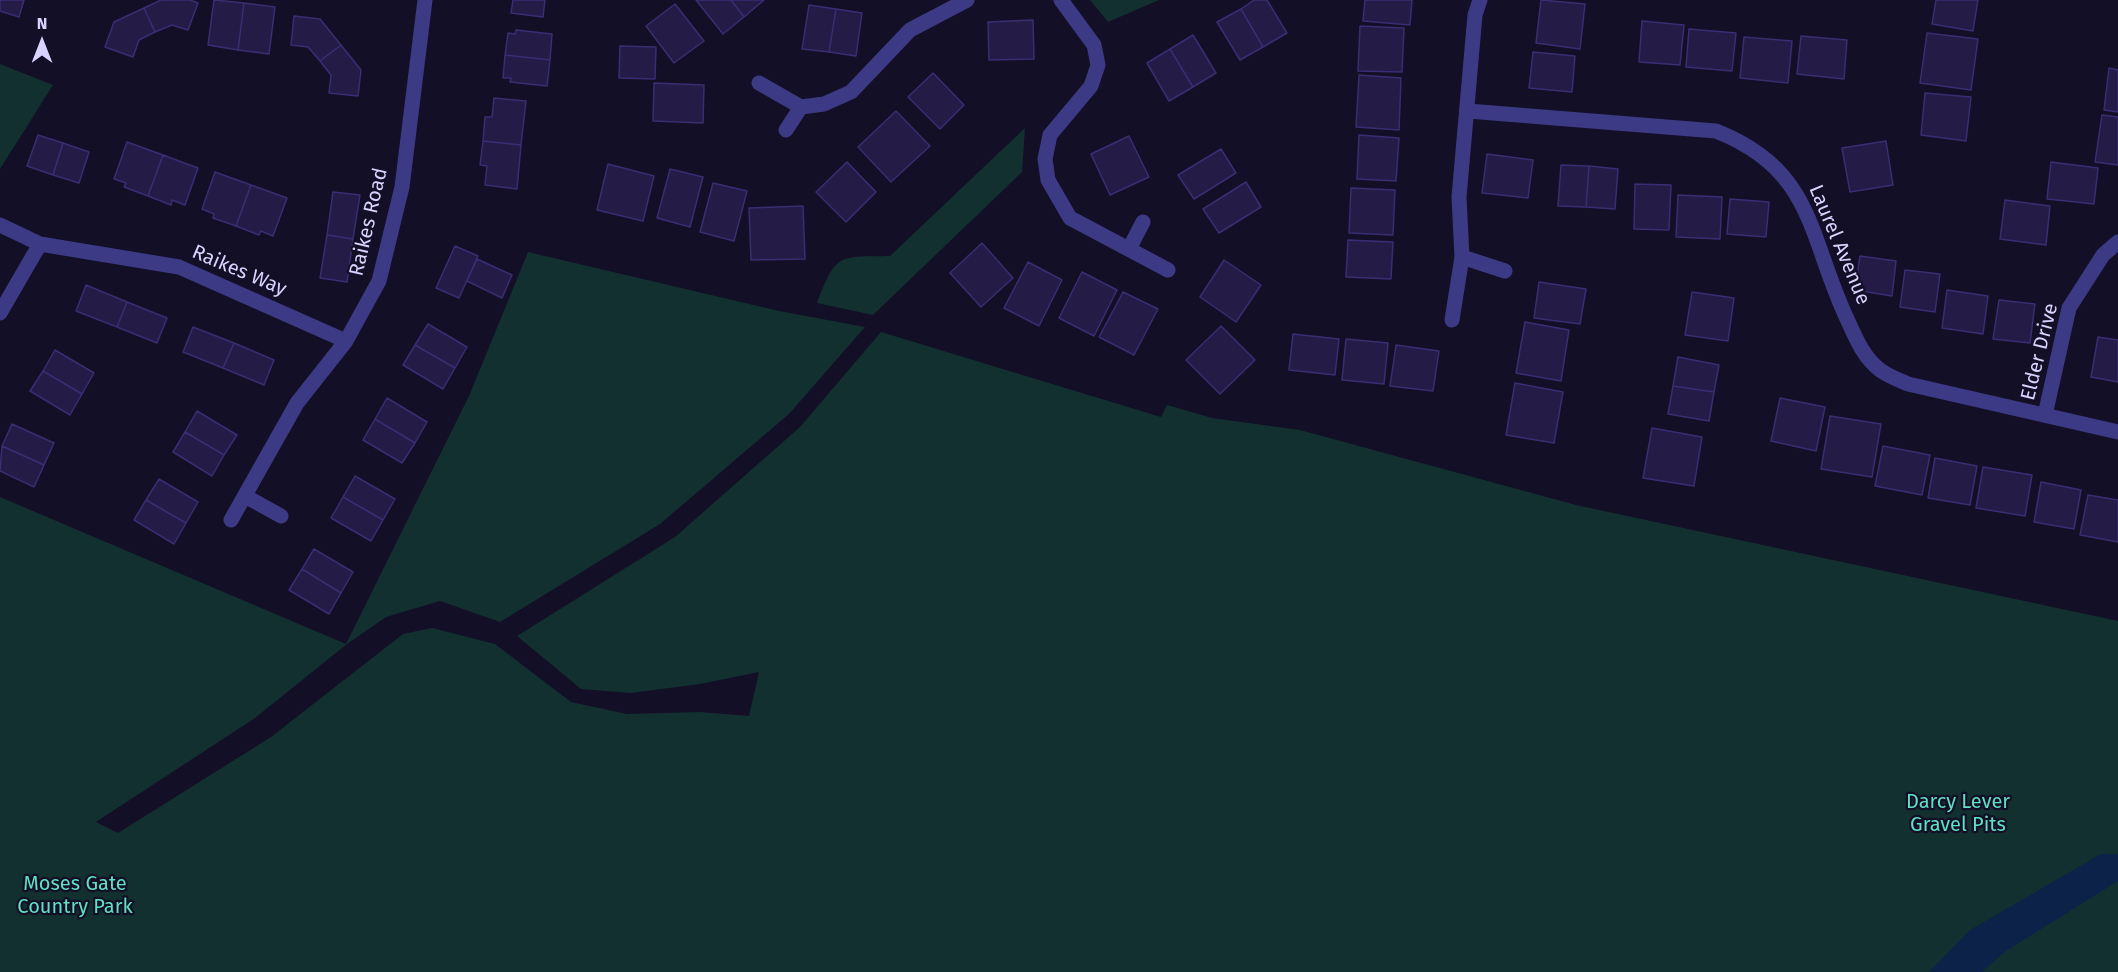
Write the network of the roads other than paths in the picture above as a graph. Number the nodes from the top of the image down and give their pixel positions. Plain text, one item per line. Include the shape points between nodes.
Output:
1 (425, 0) edge
2 (967, 0) edge
3 (1061, 0) edge
4 (1480, 0) edge
5 (759, 83) dead end
6 (801, 106) junction
7 (1468, 111) junction
8 (786, 130) dead end
9 (1143, 222) dead end
10 (0, 225) edge
11 (2118, 242) edge
12 (40, 244) junction
13 (1129, 249) junction
14 (1462, 257) junction
15 (1168, 270) dead end
16 (1505, 271) dead end
17 (0, 314) edge
18 (1452, 320) dead end
19 (346, 341) junction
20 (2045, 415) junction
21 (2118, 432) edge
22 (245, 496) junction
23 (281, 516) dead end
24 (231, 520) dead end

1 - 19 street, Raikes Road via 399,199 379,281
2 - 6 street via 910,30 851,92 824,104
3 - 13 street via 1094,45 1098,65 1091,86 1050,135 1045,159 1048,180 1070,218
4 - 7 street via 1475,15
5 - 6 street
6 - 8 street
7 - 14 street via 1459,197
7 - 20 street, Laurel Avenue via 1716,131 1744,142 1767,158 1800,198 1837,299 1862,351 1880,370 1908,384
9 - 13 street
10 - 12 street, Raikes Way
11 - 20 street, Elder Drive via 2103,255 2069,308
12 - 17 street
12 - 19 street, Raikes Way via 179,267
13 - 15 street
14 - 16 street
14 - 18 street
19 - 22 street, Raikes Road via 297,403
20 - 21 street, Laurel Avenue
22 - 23 street
22 - 24 street, Raikes Road

